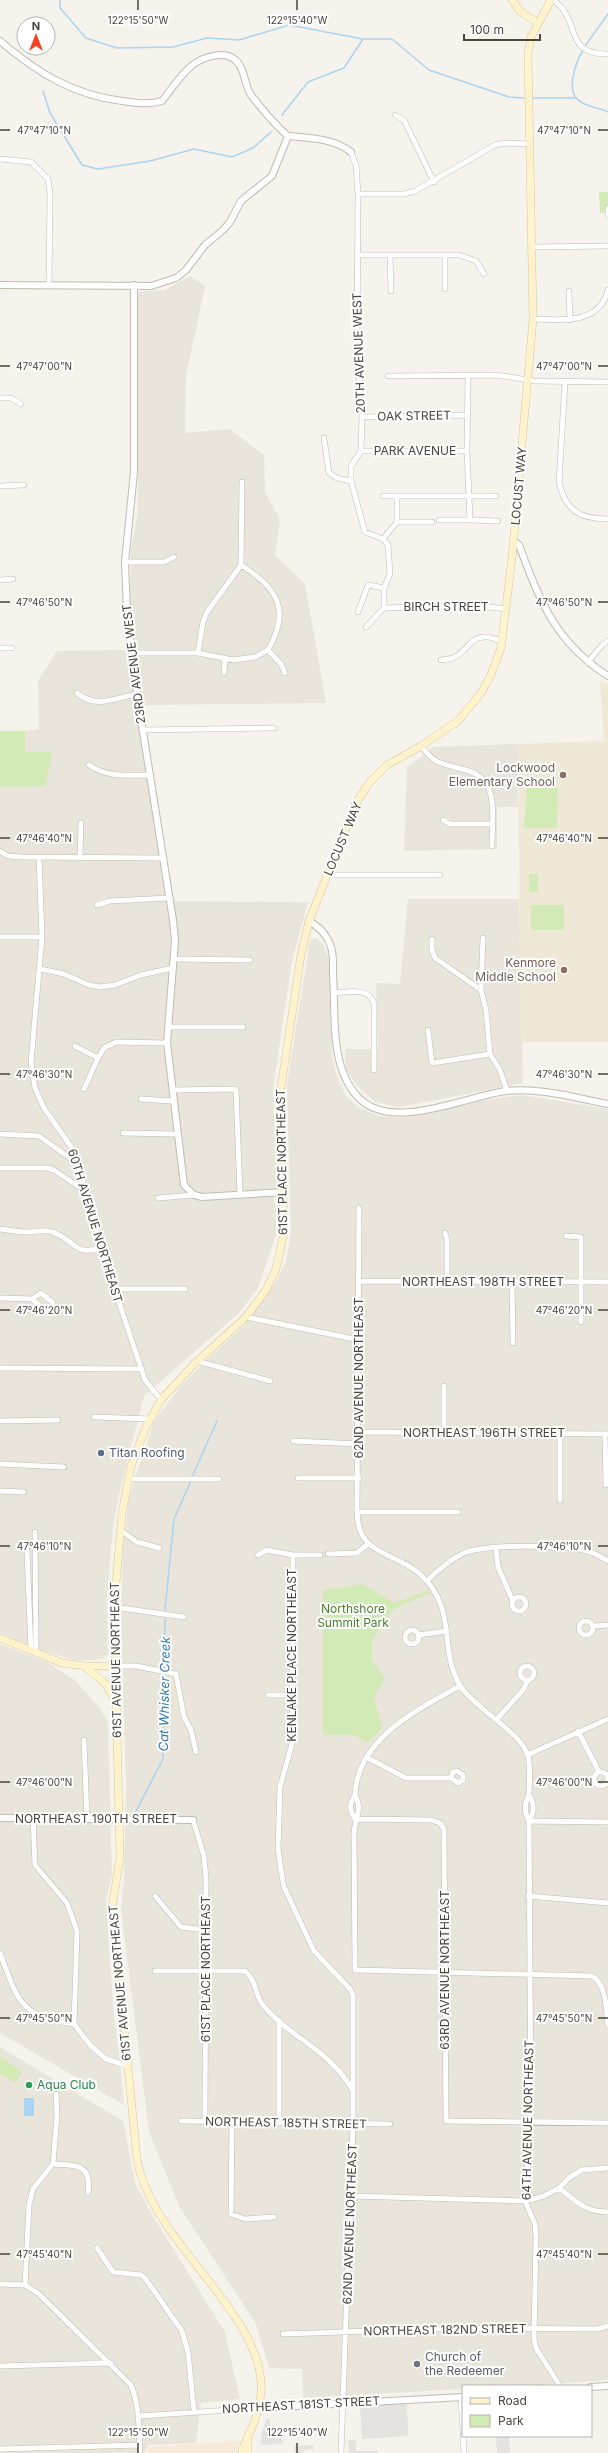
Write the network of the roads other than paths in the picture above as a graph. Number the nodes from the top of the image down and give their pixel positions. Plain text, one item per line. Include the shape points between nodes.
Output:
1 (512, 0) edge
2 (552, 0) edge
3 (538, 23) junction
4 (0, 41) edge
5 (608, 54) edge
6 (395, 115) dead end
7 (288, 136) junction
8 (531, 144) junction
9 (351, 152) joint
10 (0, 159) edge
11 (434, 182) junction
12 (358, 194) junction
13 (608, 208) edge
14 (608, 215) edge
15 (608, 246) edge
16 (533, 247) junction
17 (357, 255) junction
18 (390, 256) junction
19 (445, 256) junction
20 (484, 274) dead end
21 (0, 285) edge
22 (49, 285) junction
23 (134, 285) junction
24 (445, 288) dead end
25 (391, 290) dead end
26 (608, 290) edge
27 (569, 291) dead end
28 (533, 319) junction
29 (570, 320) junction
30 (388, 376) dead end
31 (468, 376) junction
32 (528, 380) junction
33 (565, 382) junction
34 (608, 382) edge
35 (0, 398) edge
36 (21, 404) dead end
37 (467, 415) junction
38 (362, 417) junction
39 (324, 438) dead end
40 (361, 451) junction
41 (467, 451) junction
42 (351, 481) junction
43 (242, 482) dead end
44 (24, 485) dead end
45 (0, 486) edge
46 (383, 496) dead end
47 (397, 496) junction
48 (470, 496) junction
49 (496, 496) dead end
50 (608, 519) edge
51 (439, 520) dead end
52 (470, 520) junction
53 (498, 521) dead end
54 (397, 522) junction
55 (432, 522) dead end
56 (383, 539) junction
57 (514, 541) junction
58 (174, 557) dead end
59 (125, 562) junction
60 (241, 565) junction
61 (13, 579) dead end
62 (0, 580) edge
63 (384, 588) junction
64 (384, 608) junction
65 (507, 609) junction
66 (358, 612) dead end
67 (366, 627) dead end
68 (502, 641) junction
69 (608, 642) edge
70 (0, 648) edge
71 (12, 648) dead end
72 (268, 650) junction
73 (131, 653) junction
74 (198, 653) junction
75 (225, 660) junction
76 (441, 660) dead end
77 (588, 662) junction
78 (224, 673) dead end
79 (285, 673) dead end
80 (608, 676) edge
81 (77, 693) dead end
82 (137, 694) junction
83 (274, 728) dead end
84 (142, 730) junction
85 (421, 746) junction
86 (89, 765) dead end
87 (149, 775) junction
88 (443, 820) dead end
89 (81, 823) dead end
90 (492, 824) junction
91 (492, 846) dead end
92 (0, 851) edge
93 (39, 858) junction
94 (80, 858) junction
95 (162, 858) junction
96 (328, 875) junction
97 (440, 875) dead end
98 (169, 898) junction
99 (96, 905) dead end
100 (315, 905) joint
101 (309, 921) junction
102 (0, 937) edge
103 (42, 937) junction
104 (483, 938) dead end
105 (432, 939) dead end
106 (174, 960) junction
107 (250, 960) dead end
108 (173, 968) junction
109 (40, 969) junction
110 (481, 990) junction
111 (334, 993) junction
112 (168, 1027) junction
113 (244, 1027) dead end
114 (428, 1030) dead end
115 (168, 1043) junction
116 (75, 1046) dead end
117 (490, 1054) junction
118 (98, 1058) junction
119 (374, 1070) dead end
120 (84, 1089) dead end
121 (172, 1090) junction
122 (506, 1091) junction
123 (141, 1099) dead end
124 (173, 1100) junction
125 (608, 1104) edge
126 (123, 1133) dead end
127 (0, 1134) edge
128 (177, 1134) junction
129 (78, 1164) junction
130 (0, 1168) edge
131 (85, 1191) junction
132 (284, 1192) junction
133 (194, 1195) junction
134 (240, 1195) junction
135 (158, 1198) dead end
136 (359, 1208) dead end
137 (0, 1229) edge
138 (445, 1233) dead end
139 (566, 1236) dead end
140 (101, 1248) junction
141 (359, 1281) junction
142 (447, 1282) junction
143 (581, 1282) junction
144 (608, 1282) edge
145 (512, 1283) junction
146 (114, 1289) junction
147 (185, 1289) dead end
148 (0, 1298) edge
149 (32, 1298) dead end
150 (246, 1317) junction
151 (581, 1322) dead end
152 (359, 1340) junction
153 (513, 1343) dead end
154 (197, 1361) junction
155 (0, 1368) edge
156 (142, 1369) junction
157 (270, 1380) dead end
158 (444, 1386) dead end
159 (161, 1400) junction
160 (94, 1418) dead end
161 (150, 1419) junction
162 (58, 1420) dead end
163 (0, 1421) edge
164 (359, 1432) junction
165 (444, 1433) junction
166 (560, 1434) junction
167 (607, 1434) edge
168 (294, 1441) dead end
169 (359, 1444) junction
170 (0, 1464) edge
171 (64, 1467) dead end
172 (298, 1478) dead end
173 (359, 1478) junction
174 (128, 1479) junction
175 (219, 1479) dead end
176 (606, 1485) dead end
177 (0, 1491) edge
178 (24, 1492) dead end
179 (560, 1500) dead end
180 (357, 1512) junction
181 (458, 1512) dead end
182 (119, 1530) junction
183 (34, 1532) dead end
184 (368, 1544) junction
185 (159, 1548) dead end
186 (496, 1548) junction
187 (27, 1550) dead end
188 (320, 1554) dead end
189 (328, 1554) dead end
190 (258, 1555) dead end
191 (293, 1555) junction
192 (608, 1561) edge
193 (427, 1581) junction
194 (513, 1601) dead end
195 (114, 1607) junction
196 (184, 1617) dead end
197 (608, 1625) edge
198 (593, 1626) dead end
199 (447, 1631) junction
200 (418, 1635) dead end
201 (0, 1638) edge
202 (34, 1652) junction
203 (85, 1666) junction
204 (116, 1666) junction
205 (526, 1681) dead end
206 (460, 1686) junction
207 (268, 1695) dead end
208 (291, 1695) junction
209 (117, 1704) junction
210 (608, 1719) edge
211 (496, 1720) junction
212 (578, 1731) junction
213 (84, 1740) dead end
214 (196, 1752) dead end
215 (527, 1755) junction
216 (366, 1757) junction
217 (599, 1772) dead end
218 (451, 1778) dead end
219 (355, 1794) junction
220 (529, 1795) junction
221 (0, 1818) edge
222 (33, 1818) junction
223 (87, 1818) junction
224 (119, 1819) junction
225 (355, 1819) junction
226 (193, 1820) joint
227 (529, 1821) junction
228 (608, 1822) edge
229 (155, 1896) dead end
230 (528, 1896) junction
231 (608, 1903) edge
232 (206, 1930) junction
233 (0, 1953) edge
234 (155, 1970) dead end
235 (206, 1970) junction
236 (445, 1973) junction
237 (528, 1974) junction
238 (353, 1995) joint
239 (279, 2020) junction
240 (608, 2020) edge
241 (74, 2024) junction
242 (608, 2025) edge
243 (128, 2066) junction
244 (353, 2092) junction
245 (56, 2094) dead end
246 (181, 2121) dead end
247 (205, 2121) junction
248 (232, 2121) junction
249 (279, 2121) junction
250 (531, 2122) junction
251 (608, 2123) edge
252 (353, 2124) junction
253 (390, 2124) dead end
254 (53, 2164) junction
255 (608, 2168) edge
256 (559, 2188) junction
257 (88, 2193) dead end
258 (351, 2196) junction
259 (525, 2201) junction
260 (608, 2212) edge
261 (274, 2217) dead end
262 (97, 2248) dead end
263 (0, 2284) edge
264 (24, 2285) junction
265 (608, 2326) edge
266 (533, 2328) junction
267 (346, 2332) junction
268 (283, 2334) dead end
269 (111, 2363) junction
270 (0, 2366) edge
271 (559, 2385) edge
272 (608, 2386) edge
273 (592, 2387) edge
274 (462, 2397) edge
275 (342, 2402) junction
276 (259, 2408) junction
277 (194, 2411) junction
278 (139, 2416) junction
279 (463, 2437) edge
280 (248, 2441) junction
281 (140, 2445) junction
282 (0, 2448) edge
283 (140, 2453) edge
284 (241, 2453) edge
285 (248, 2453) edge
286 (341, 2453) edge
287 (464, 2453) edge

1 - 3 main road via 520,11
2 - 3 main road, LOCUST WAY
2 - 5 street via 563,6 579,46 590,53
3 - 8 main road, LOCUST WAY via 528,53
4 - 7 street via 70,89 96,97 140,104 162,101 190,67 200,60 228,55 235,58 240,66 250,93
6 - 11 street via 404,120
7 - 9 street via 331,142 344,146
7 - 23 street via 272,176 241,201 230,222 205,245 186,270 176,278 162,283
8 - 11 street via 496,145
8 - 16 main road, LOCUST WAY
9 - 12 street, 20TH AVENUE WEST via 356,165
10 - 22 street via 31,162 48,179
11 - 12 street via 404,194
12 - 17 street, 20TH AVENUE WEST
13 - 14 street
15 - 16 street
16 - 28 main road, LOCUST WAY
17 - 18 street
17 - 38 street, 20TH AVENUE WEST via 357,348
18 - 19 street
18 - 25 street
19 - 20 street via 469,257 476,261
19 - 24 street
21 - 22 street
22 - 23 street
23 - 59 street, 23RD AVENUE WEST via 134,472
26 - 29 street via 606,299 599,308 580,319
27 - 29 street
28 - 29 street
28 - 32 main road, LOCUST WAY
30 - 31 street
31 - 32 street via 497,375
31 - 37 street, PARK AVENUE
32 - 33 street
32 - 57 main road, LOCUST WAY
33 - 34 street
33 - 50 street via 559,483 565,500 580,515 592,519
35 - 36 street via 11,398
37 - 38 street, OAK STREET
37 - 41 street, PARK AVENUE
38 - 40 street, 20TH AVENUE WEST
39 - 42 street via 329,473
40 - 41 street, PARK AVENUE
40 - 42 street, 20TH AVENUE WEST via 352,466
41 - 48 street
42 - 56 street, 20TH AVENUE WEST via 365,532
43 - 60 street
44 - 45 street
46 - 47 street
47 - 48 street
47 - 54 street
48 - 49 street
48 - 52 street
51 - 52 street
52 - 53 street
54 - 55 street
54 - 56 street
56 - 63 street via 388,545 390,574
57 - 65 main road, LOCUST WAY
57 - 77 street via 519,545 538,594 555,627 574,651
58 - 59 street via 164,562
59 - 73 street, 23RD AVENUE WEST
60 - 72 street via 260,577 276,599 280,621 278,632
60 - 74 street via 207,612
61 - 62 street
63 - 64 street
63 - 66 street via 368,585
64 - 65 street, BIRCH STREET via 469,605
64 - 67 street
65 - 68 main road, LOCUST WAY
68 - 76 street via 484,637 472,641 461,655
68 - 85 main road, LOCUST WAY via 490,677 476,700 458,721
69 - 77 street via 603,644
70 - 71 street
72 - 75 street via 244,660
72 - 79 street via 281,664
73 - 74 street
73 - 82 street, 23RD AVENUE WEST
74 - 75 street
75 - 78 street
77 - 80 street
81 - 82 street via 91,702 104,703
82 - 84 street, 23RD AVENUE WEST
83 - 84 street
84 - 87 street, 23RD AVENUE WEST
85 - 90 street via 437,762 470,770 482,779 490,793
85 - 96 main road, LOCUST WAY via 387,765 369,783 355,805
86 - 87 street via 115,776
87 - 95 street, 23RD AVENUE WEST
88 - 90 street via 450,824
89 - 94 street
90 - 91 street
92 - 93 street via 8,856
93 - 94 street
93 - 103 street, 60TH AVENUE NORTHEAST
94 - 95 street
95 - 98 street, 23RD AVENUE WEST
96 - 97 street
96 - 100 main road, LOCUST WAY
98 - 99 street via 110,901
98 - 106 street via 174,930
100 - 101 main road, 61ST PLACE NORTHEAST
101 - 111 street via 324,932 329,940
101 - 132 main road, 61ST PLACE NORTHEAST via 301,955 280,1094
102 - 103 street
103 - 109 street, 60TH AVENUE NORTHEAST
104 - 110 street
105 - 110 street via 435,958
106 - 107 street
106 - 108 street
108 - 109 street via 141,975 116,986 100,987 64,974
108 - 112 street
109 - 129 street, 60TH AVENUE NORTHEAST via 30,1063 35,1088 44,1108 74,1151
110 - 117 street via 486,1010
111 - 119 street via 364,992 372,998
111 - 122 street via 340,1066 358,1097 378,1109 418,1111
112 - 113 street
112 - 115 street
114 - 117 street via 432,1063
115 - 118 street via 116,1042 104,1048
115 - 121 street
116 - 118 street
117 - 122 street via 500,1070
118 - 120 street
121 - 124 street
121 - 134 street via 236,1089
122 - 125 street via 550,1094
123 - 124 street
124 - 128 street
126 - 128 street
127 - 129 street via 39,1136
128 - 133 street via 184,1184
129 - 131 street, 60TH AVENUE NORTHEAST
130 - 131 street via 47,1168
131 - 140 street, 60TH AVENUE NORTHEAST
132 - 134 street
132 - 150 main road, 61ST PLACE NORTHEAST via 284,1233 279,1259 266,1290
133 - 134 street
133 - 135 street
136 - 141 street, 62ND AVENUE NORTHEAST
137 - 140 street via 29,1232 44,1230 61,1236 80,1250 91,1251
138 - 142 street
139 - 143 street via 581,1237
140 - 146 street, 60TH AVENUE NORTHEAST
141 - 142 street, NORTHEAST 198TH STREET
141 - 152 street, 62ND AVENUE NORTHEAST
142 - 145 street, NORTHEAST 198TH STREET
143 - 144 street, NORTHEAST 198TH STREET
143 - 145 street, NORTHEAST 198TH STREET
143 - 151 street
145 - 153 street
146 - 147 street
146 - 156 street, 60TH AVENUE NORTHEAST
148 - 149 street
150 - 152 street
150 - 154 main road, 61ST PLACE NORTHEAST
152 - 164 street, 62ND AVENUE NORTHEAST
154 - 157 street
154 - 159 main road, 61ST PLACE NORTHEAST
155 - 156 street
156 - 159 street, 60TH AVENUE NORTHEAST via 150,1389
158 - 165 street
159 - 161 main road, 61ST AVENUE NORTHEAST
160 - 161 street
161 - 174 main road, 61ST AVENUE NORTHEAST
162 - 163 street
164 - 165 street, NORTHEAST 196TH STREET
164 - 169 street, 62ND AVENUE NORTHEAST
165 - 166 street, NORTHEAST 196TH STREET
166 - 167 street, NORTHEAST 196TH STREET
166 - 179 street
167 - 176 street
168 - 169 street
169 - 173 street, 62ND AVENUE NORTHEAST
170 - 171 street
172 - 173 street
173 - 180 street, 62ND AVENUE NORTHEAST
174 - 175 street
174 - 182 main road, 61ST AVENUE NORTHEAST
177 - 178 street
180 - 181 street
180 - 184 street, 62ND AVENUE NORTHEAST via 359,1530
182 - 185 street via 137,1542
182 - 195 main road, 61ST AVENUE NORTHEAST
183 - 202 street
184 - 189 street via 357,1553
184 - 193 street via 409,1566
186 - 192 street via 572,1548 591,1552
186 - 193 street via 465,1553 447,1563
186 - 194 street via 497,1564
187 - 202 street
188 - 191 street
190 - 191 street via 268,1550
191 - 208 street, KENLAKE PLACE NORTHEAST
193 - 199 street via 441,1603
195 - 196 street
195 - 204 main road, 61ST AVENUE NORTHEAST
197 - 198 street
199 - 200 street
199 - 206 street via 450,1664
201 - 202 main road
202 - 203 main road via 62,1663
203 - 204 main road
203 - 209 main road via 105,1683
204 - 209 main road, 61ST AVENUE NORTHEAST
204 - 214 street via 141,1667 176,1674 184,1717 191,1730
205 - 211 street via 524,1689
206 - 211 street
206 - 216 street via 386,1733
207 - 208 street
208 - 238 street, KENLAKE PLACE NORTHEAST via 292,1744 280,1787 278,1814 278,1848 284,1887 314,1951
209 - 224 main road, 61ST AVENUE NORTHEAST
210 - 212 street
211 - 215 street via 519,1742
212 - 215 street
212 - 217 street
213 - 223 street
215 - 220 street, 64TH AVENUE NORTHEAST
216 - 218 street via 406,1778
216 - 219 street via 358,1771
219 - 225 street via 359,1801 359,1812
219 - 225 street via 350,1801 350,1812
220 - 227 street, 64TH AVENUE NORTHEAST via 525,1802 525,1814
220 - 227 street, 64TH AVENUE NORTHEAST via 533,1802 533,1815
221 - 222 street, NORTHEAST 190TH STREET
222 - 223 street, NORTHEAST 190TH STREET
222 - 241 street via 35,1865 67,1903 76,1931
223 - 224 street, NORTHEAST 190TH STREET
224 - 226 street, NORTHEAST 190TH STREET
224 - 243 main road, 61ST AVENUE NORTHEAST via 120,1857 112,1908
225 - 236 street, 63RD AVENUE NORTHEAST via 438,1821 442,1825 445,1833
225 - 236 street via 355,1970
226 - 232 street, 61ST PLACE NORTHEAST via 206,1866
227 - 228 street
227 - 230 street, 64TH AVENUE NORTHEAST
229 - 232 street via 181,1927
230 - 231 street
230 - 237 street, 64TH AVENUE NORTHEAST
232 - 235 street, 61ST PLACE NORTHEAST
233 - 241 street via 16,1994 28,2010 50,2020
234 - 235 street
235 - 239 street via 245,1972 252,1979 261,2003
235 - 247 street, 61ST PLACE NORTHEAST
236 - 237 street
236 - 250 street, 63RD AVENUE NORTHEAST via 446,2121
237 - 240 street via 587,1976 600,1981
237 - 250 street, 64TH AVENUE NORTHEAST
238 - 244 street, 62ND AVENUE NORTHEAST
239 - 244 street via 337,2067
239 - 249 street
240 - 242 street
241 - 243 street via 90,2045 106,2059
243 - 276 main road, 61ST AVENUE NORTHEAST via 141,2181 154,2207 243,2330 260,2373
244 - 252 street, 62ND AVENUE NORTHEAST
245 - 254 street
246 - 247 street, NORTHEAST 185TH STREET
247 - 248 street, NORTHEAST 185TH STREET
248 - 249 street, NORTHEAST 185TH STREET
248 - 261 street via 231,2214 245,2219
249 - 252 street, NORTHEAST 185TH STREET
250 - 251 street
250 - 259 street, 64TH AVENUE NORTHEAST
252 - 253 street, NORTHEAST 185TH STREET
252 - 258 street, 62ND AVENUE NORTHEAST
254 - 257 street via 78,2165 83,2169 90,2180
254 - 264 street via 33,2189 29,2205
255 - 256 street via 582,2170 570,2176
256 - 259 street via 544,2196
256 - 260 street via 584,2208 594,2212
258 - 259 street
258 - 267 street, 62ND AVENUE NORTHEAST
259 - 266 street, 64TH AVENUE NORTHEAST via 535,2224 536,2238
262 - 277 street via 113,2272 141,2275 145,2278 182,2331 188,2352
263 - 264 street
264 - 269 street via 39,2294
265 - 266 street, NORTHEAST 182ND STREET via 597,2329
266 - 267 street, NORTHEAST 182ND STREET
266 - 271 street, 64TH AVENUE NORTHEAST via 536,2348
267 - 268 street, NORTHEAST 182ND STREET
267 - 275 street, 62ND AVENUE NORTHEAST
269 - 270 street
269 - 278 street via 131,2385
272 - 273 street
274 - 275 street, NORTHEAST 181ST STREET
275 - 276 street, NORTHEAST 181ST STREET
275 - 286 street, 62ND AVENUE NORTHEAST
276 - 277 street, NORTHEAST 181ST STREET
276 - 280 main road, 61ST AVENUE NORTHEAST
277 - 278 street, NORTHEAST 181ST STREET
278 - 281 street
279 - 287 street
280 - 284 main road, 61ST AVENUE NORTHEAST
280 - 285 main road, 61ST AVENUE NORTHEAST
281 - 282 street
281 - 283 street

